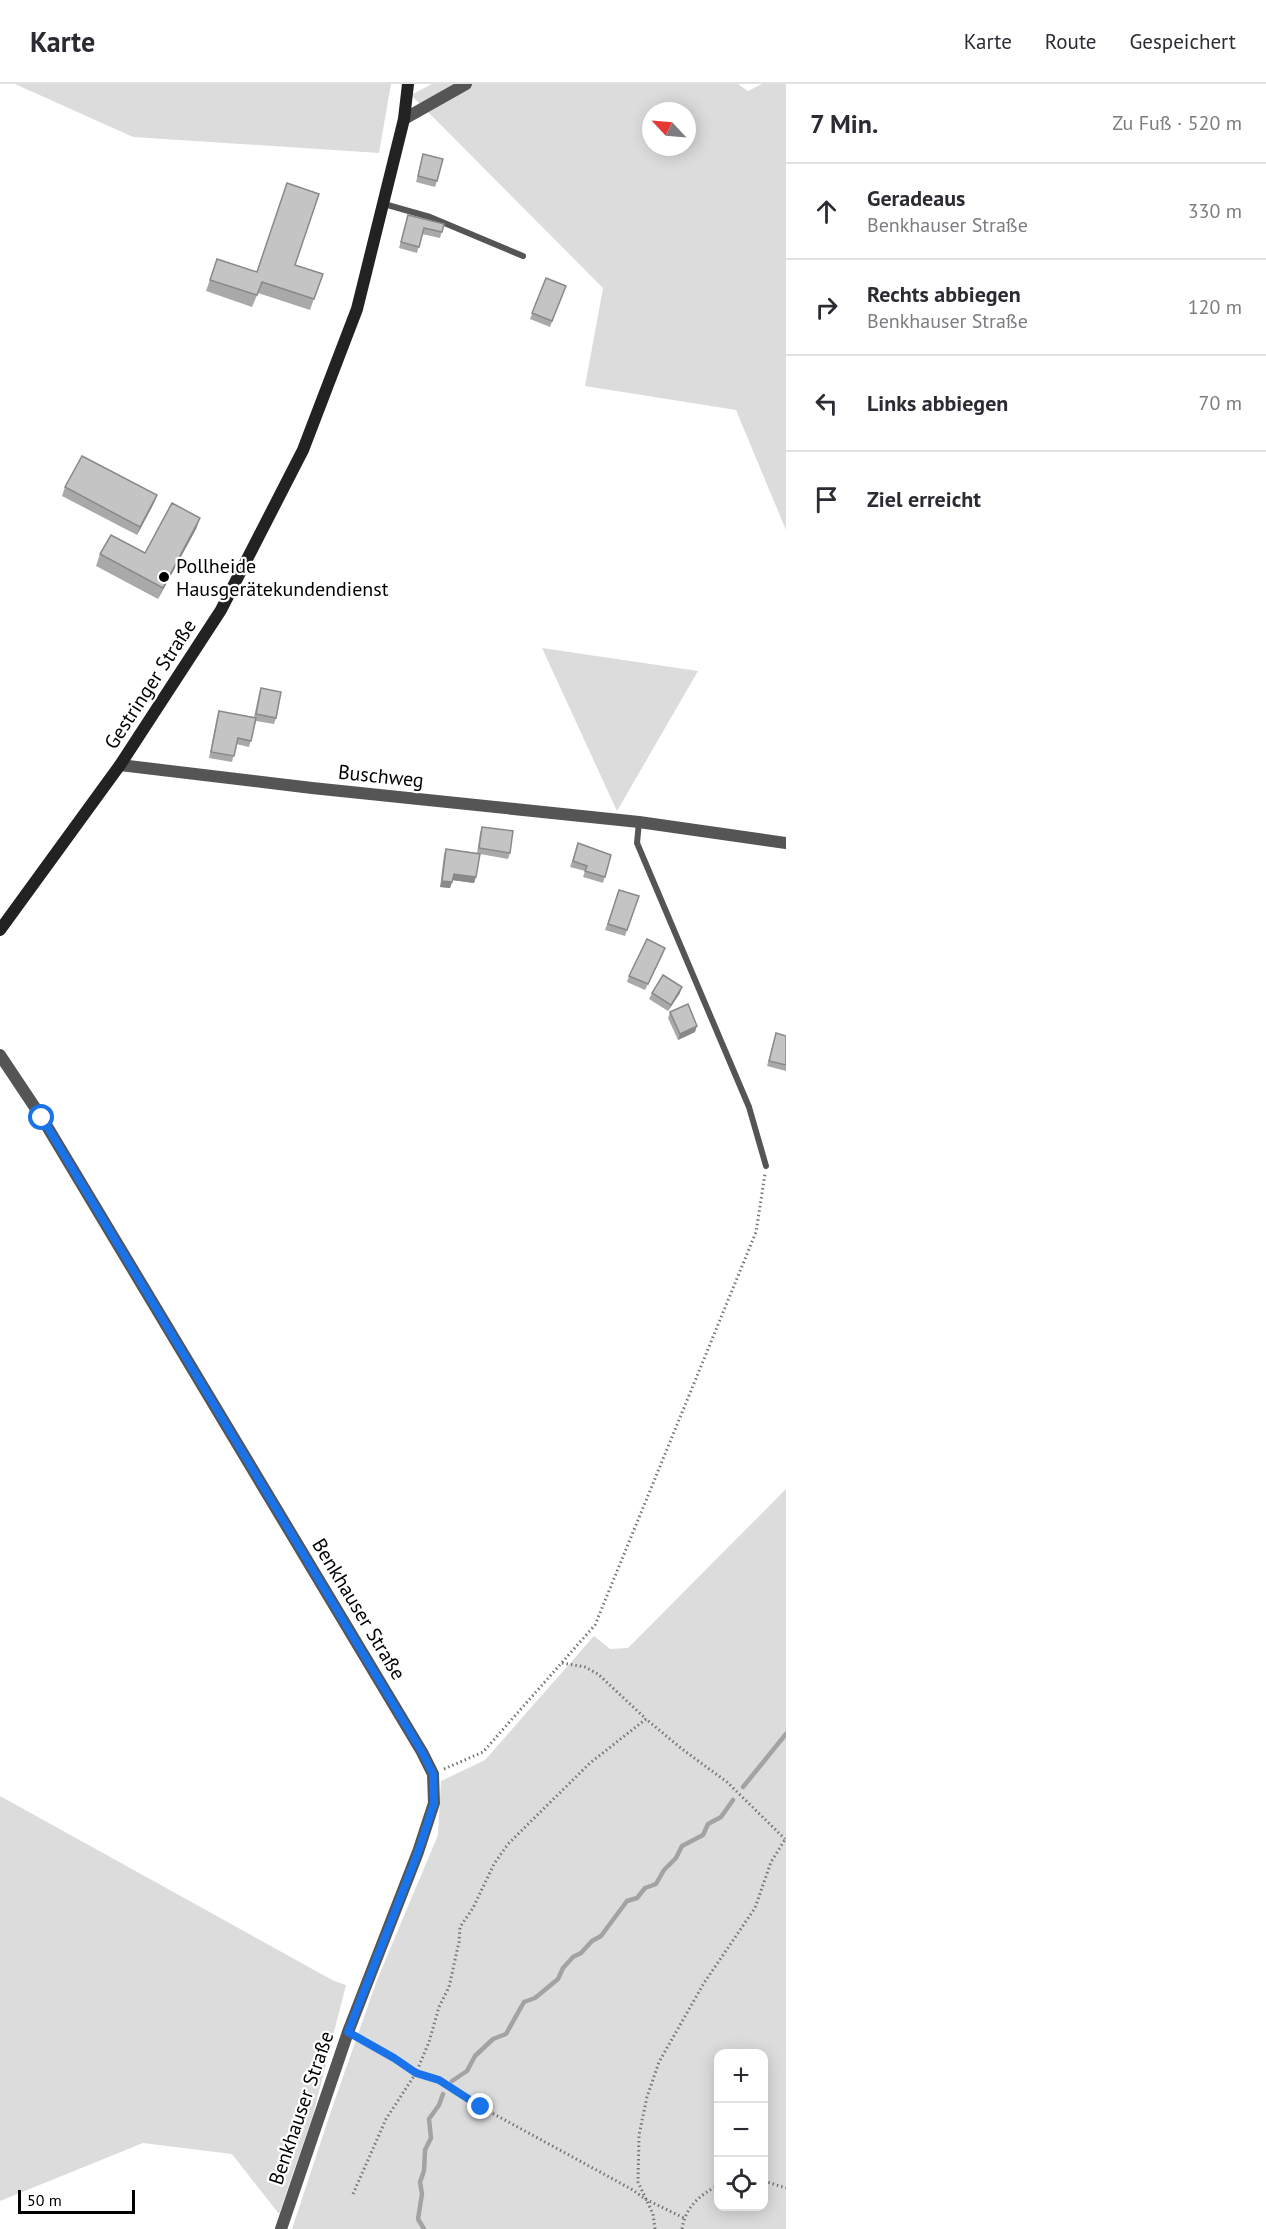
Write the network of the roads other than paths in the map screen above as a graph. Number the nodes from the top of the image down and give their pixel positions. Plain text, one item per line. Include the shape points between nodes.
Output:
1 (408, 84) edge
2 (466, 84) edge
3 (404, 119) junction
4 (383, 203) junction
5 (523, 256) dead end
6 (120, 765) junction
7 (639, 822) junction
8 (786, 843) edge
9 (0, 930) edge
10 (0, 1055) edge
11 (766, 1166) road end
12 (281, 2229) edge

1 - 3 main road, Gestringer Straße
2 - 3 street
3 - 4 main road, Gestringer Straße
4 - 5 lane via 430,217
4 - 6 main road, Gestringer Straße via 357,309 303,450 221,610
6 - 7 street, Buschweg
6 - 9 main road, Gestringer Straße
7 - 8 street, Buschweg
7 - 11 lane via 637,843 749,1107
10 - 12 street, Benkhauser Straße via 42,1118 433,1774 434,1803 418,1852 348,2032

